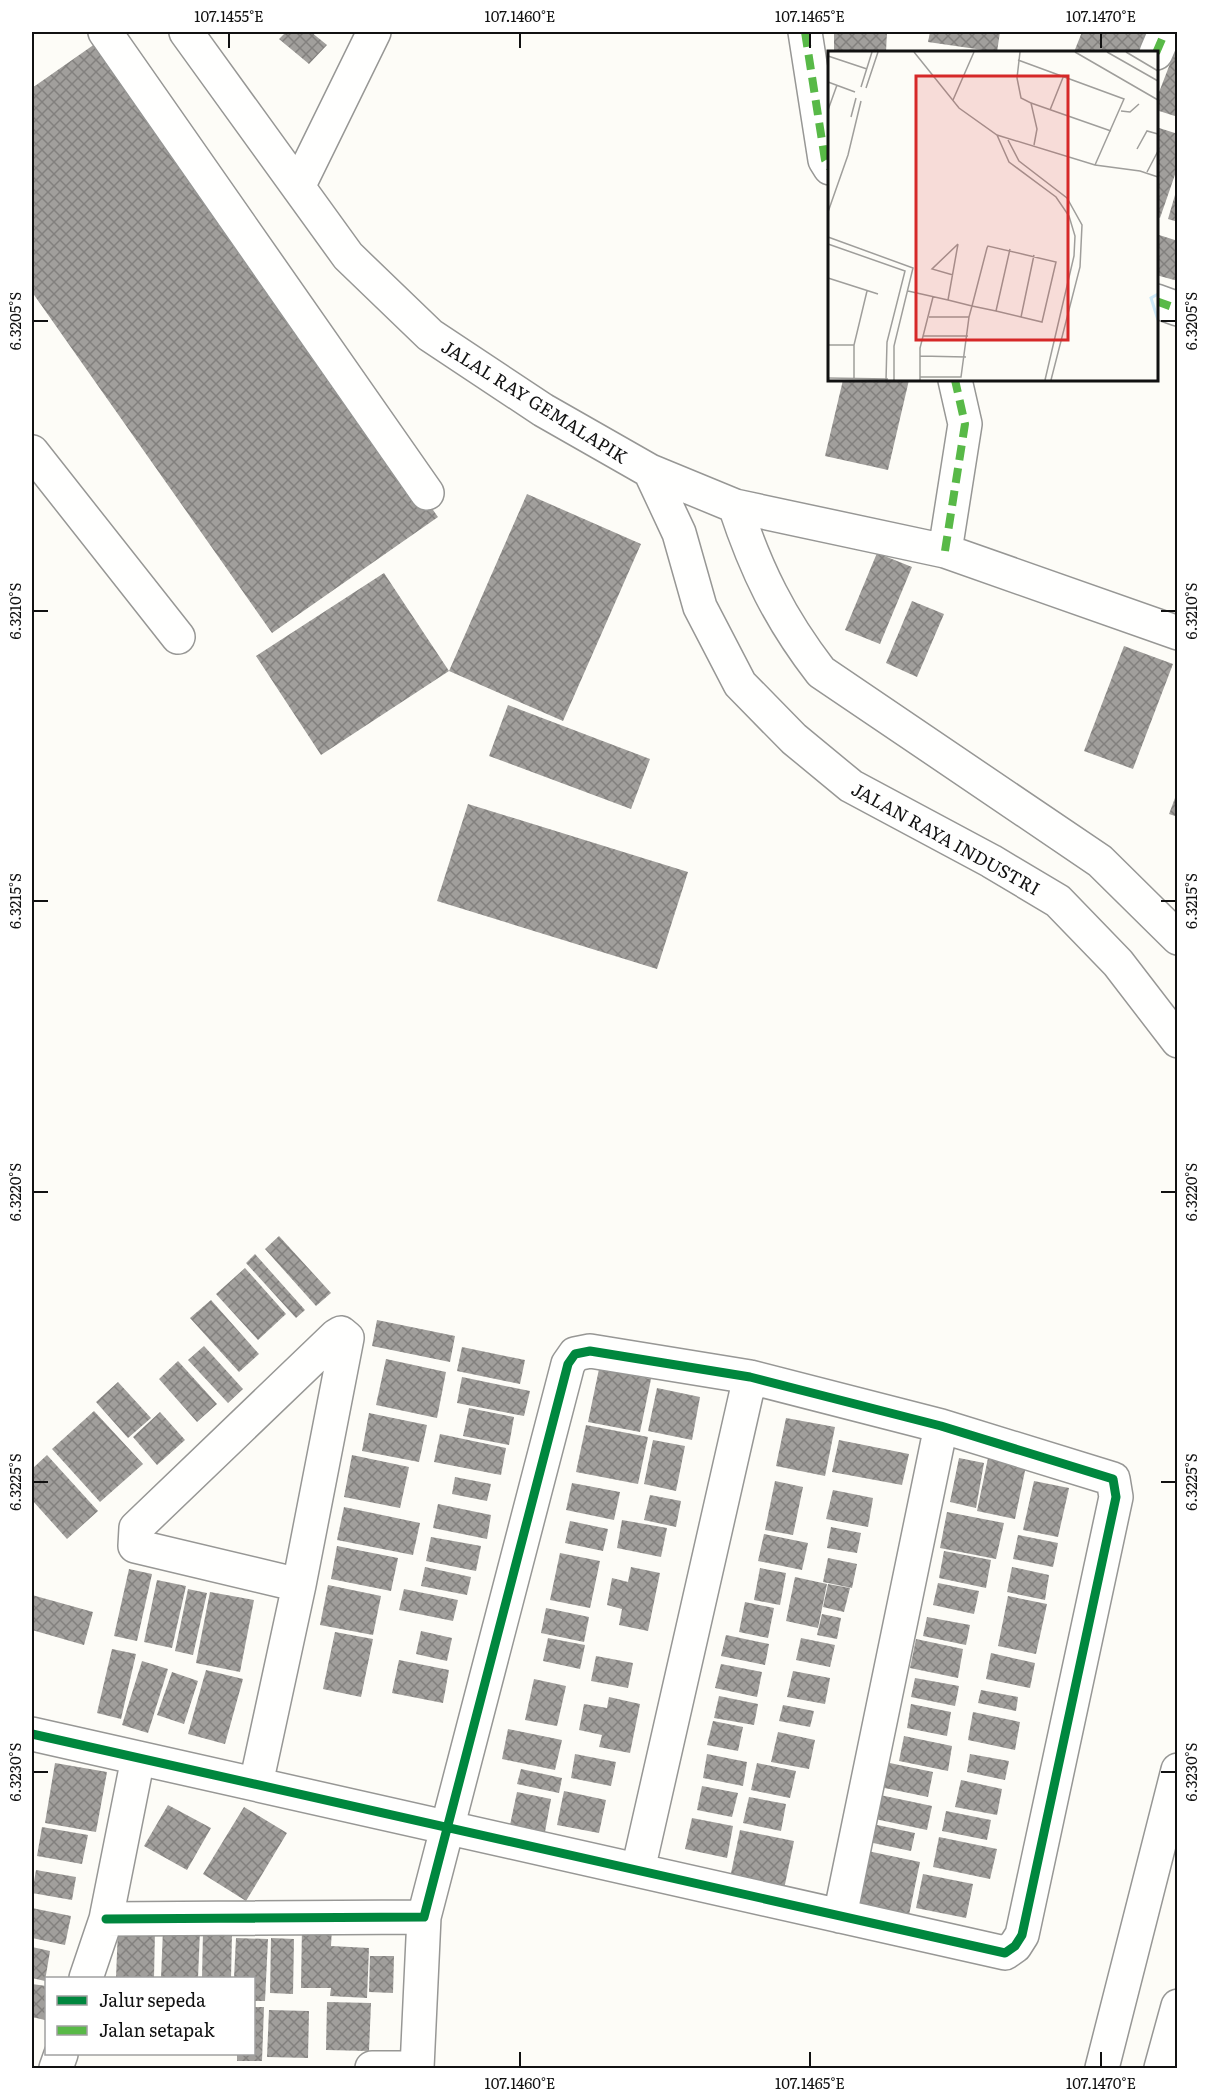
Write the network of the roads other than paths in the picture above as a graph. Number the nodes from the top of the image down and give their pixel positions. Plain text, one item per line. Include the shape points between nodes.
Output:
1 (105, 32) edge
2 (186, 32) edge
3 (374, 32) edge
4 (805, 32) edge
5 (1165, 32) edge
6 (1157, 51) edge
7 (828, 164) edge
8 (298, 187) junction
9 (1158, 303) edge
10 (1178, 309) edge
11 (955, 381) edge
12 (32, 452) edge
13 (650, 471) junction
14 (427, 493) dead end
15 (735, 506) junction
16 (945, 551) junction
17 (1178, 633) edge
18 (178, 637) dead end
19 (1178, 938) edge
20 (1178, 1041) edge
21 (750, 1377) junction
22 (941, 1426) junction
23 (299, 1585) junction
24 (32, 1734) edge
25 (138, 1758) junction
26 (1178, 1770) edge
27 (256, 1784) junction
28 (447, 1827) junction
29 (638, 1870) junction
30 (840, 1916) junction
31 (424, 1917) junction
32 (106, 1918) junction
33 (86, 1977) edge
34 (1178, 2006) edge
35 (372, 2068) edge
36 (417, 2068) edge
37 (1101, 2068) edge
38 (1161, 2068) edge

1 - 14 street
2 - 8 street, JALAL RAY GEMALAPIK
3 - 8 street
4 - 7 street
5 - 6 street
8 - 13 street, JALAL RAY GEMALAPIK via 348,256 430,335 543,410
9 - 10 street
11 - 16 street via 965,424
12 - 18 street
13 - 15 street, JALAL RAY GEMALAPIK
13 - 20 street, JALAN RAYA INDUSTRI via 679,533 700,607 740,684 794,739 851,786 991,861 1058,902 1118,963
15 - 16 street, JALAL RAY GEMALAPIK
15 - 19 street via 773,602 821,672 1100,861
16 - 17 street, JALAL RAY GEMALAPIK
21 - 22 street
21 - 28 street via 590,1351 575,1354 571,1359
21 - 29 street
22 - 30 street
22 - 30 street via 1113,1479 1116,1497 1022,1935 1015,1946 1005,1953
23 - 23 street via 347,1338 341,1333 144,1520 133,1536 135,1546
23 - 27 street
24 - 25 street
25 - 27 street
25 - 32 street
26 - 37 street
27 - 28 street
28 - 29 street
28 - 31 street
29 - 30 street
31 - 32 street
31 - 36 street
32 - 33 street
34 - 38 street
35 - 36 street

